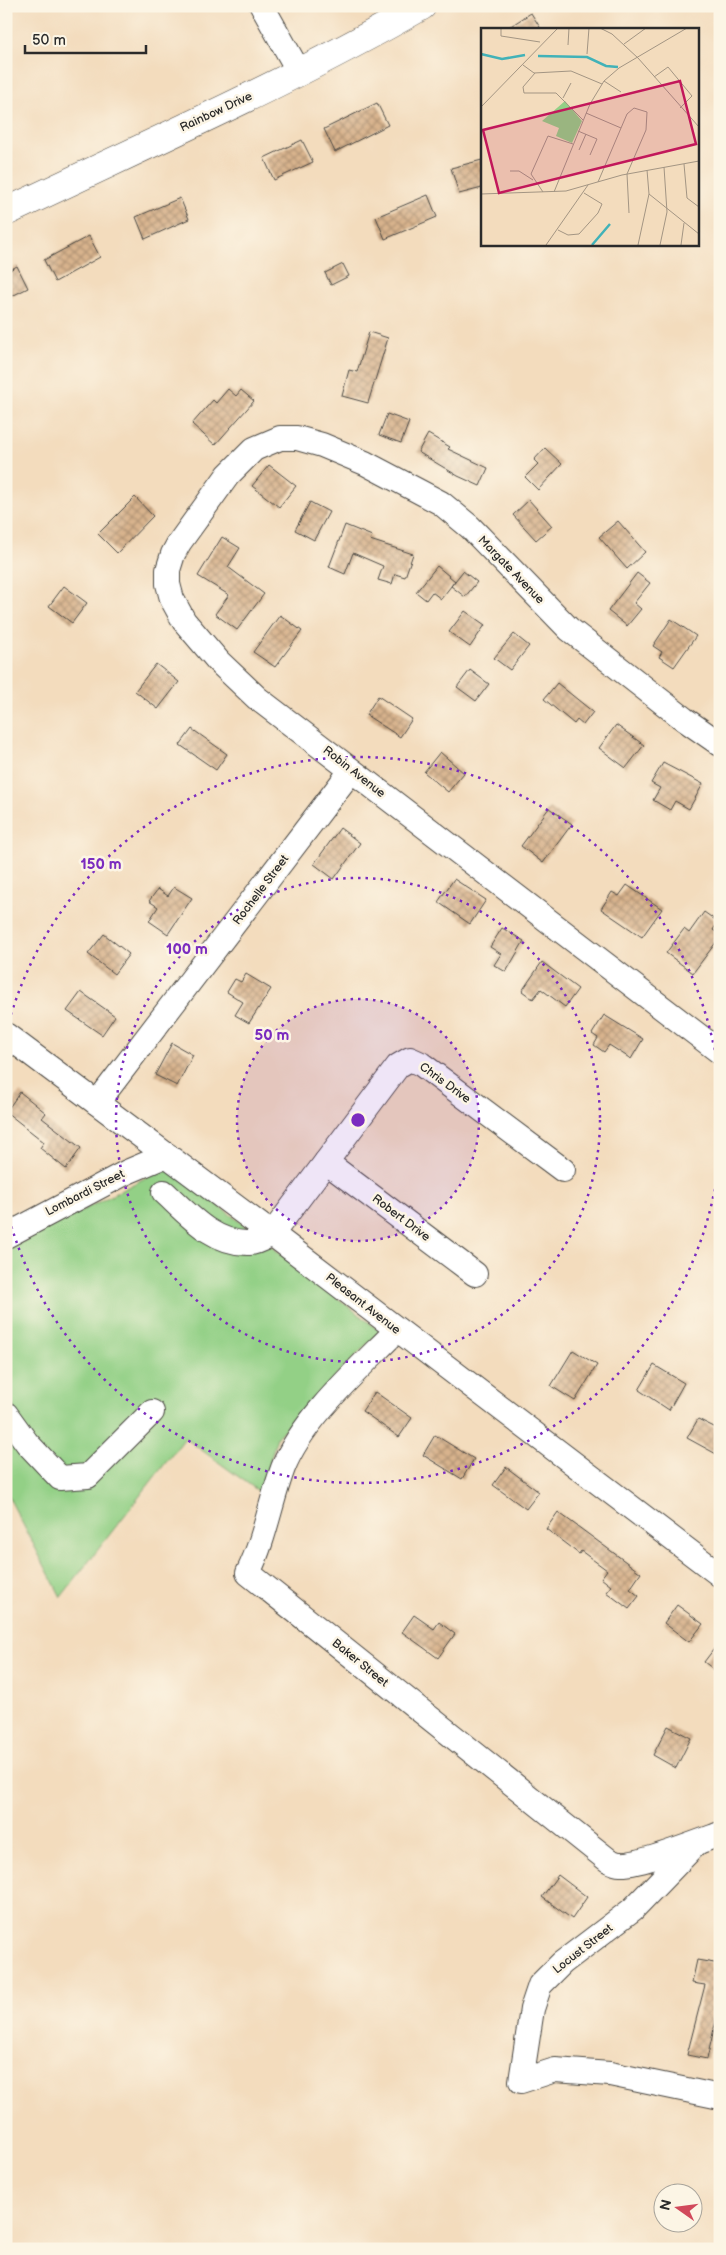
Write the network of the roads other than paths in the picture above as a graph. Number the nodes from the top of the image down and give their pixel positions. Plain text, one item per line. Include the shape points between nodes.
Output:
1 (262, 6) edge
2 (422, 6) edge
3 (298, 72) junction
4 (6, 212) edge
5 (280, 438) joint
6 (720, 744) edge
7 (352, 771) junction
8 (6, 1034) edge
9 (720, 1052) edge
10 (97, 1103) junction
11 (167, 1155) junction
12 (326, 1162) junction
13 (563, 1170) dead end
14 (164, 1192) dead end
15 (272, 1234) junction
16 (6, 1236) edge
17 (475, 1274) dead end
18 (397, 1330) junction
19 (152, 1412) dead end
20 (6, 1414) edge
21 (720, 1575) edge
22 (720, 1834) edge
23 (696, 1844) junction
24 (720, 2098) edge

1 - 3 street
2 - 3 main road, Rainbow Drive via 360,42
3 - 4 main road, Rainbow Drive
5 - 6 street, Margate Avenue via 297,438 322,445 365,463 441,503 470,527 569,629
5 - 7 street, Robin Avenue via 254,449 228,475 179,543 168,570 168,584 184,621 219,662 257,698
7 - 9 street, Robin Avenue
7 - 10 street, Rochelle Street
8 - 10 street, Pleasant Avenue
10 - 11 street, Pleasant Avenue
11 - 15 street, Pleasant Avenue
11 - 16 street, Lombardi Street via 127,1172
12 - 13 street, Chris Drive via 398,1066 410,1059
12 - 15 street, Chris Drive
12 - 17 street, Robert Drive
14 - 15 street via 210,1232 222,1237 251,1243
15 - 18 street, Pleasant Avenue
18 - 21 street, Pleasant Avenue
18 - 23 street, Baker Street via 306,1428 284,1467 260,1548 248,1573 608,1860 620,1864 637,1862
19 - 20 street via 88,1476 60,1478 27,1444
22 - 23 street, Baker Street
23 - 24 street, Locust Street via 633,1909 562,1963 540,1985 532,2009 521,2081 554,2070 610,2074

